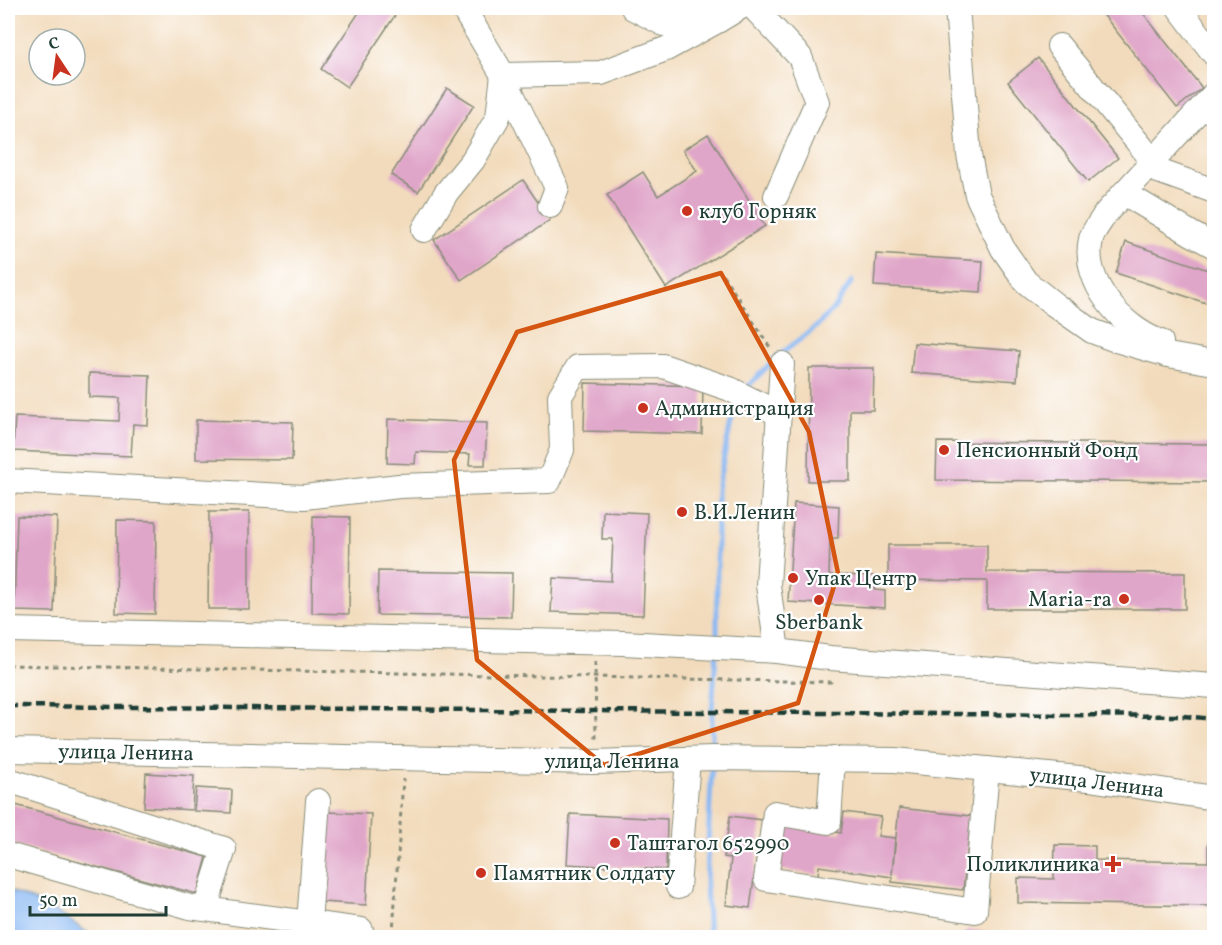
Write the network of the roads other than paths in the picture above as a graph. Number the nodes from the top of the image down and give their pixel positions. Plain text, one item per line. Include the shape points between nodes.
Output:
1 (463, 8) edge
2 (633, 8) edge
3 (754, 8) edge
4 (957, 8) edge
5 (1179, 8) edge
6 (729, 14) edge
7 (1059, 46) dead end
8 (1215, 54) edge
9 (503, 75) junction
10 (1215, 94) edge
11 (1150, 164) junction
12 (1215, 191) edge
13 (1124, 193) junction
14 (776, 196) dead end
15 (550, 206) dead end
16 (424, 230) dead end
17 (1215, 246) edge
18 (1215, 362) edge
19 (782, 364) road end
20 (779, 414) junction
21 (8, 480) edge
22 (8, 630) edge
23 (777, 651) junction
24 (1215, 686) edge
25 (8, 750) edge
26 (833, 758) junction
27 (688, 760) junction
28 (987, 769) junction
29 (8, 780) edge
30 (1215, 798) edge
31 (318, 801) dead end
32 (8, 855) edge
33 (678, 887) dead end
34 (205, 909) junction
35 (309, 923) junction
36 (361, 930) road end

1 - 9 street
2 - 6 street via 664,24 686,25
3 - 14 street via 800,57 817,102
4 - 18 street via 976,195 1003,249 1026,282 1092,330 1168,355
5 - 8 street
6 - 9 street via 666,49 601,73
7 - 11 street
9 - 15 street via 557,188
9 - 16 street via 498,117
10 - 11 street
11 - 12 street
11 - 13 street
13 - 17 street
13 - 18 street via 1091,237 1090,264 1101,292 1125,321 1148,338
19 - 20 street
20 - 21 street via 730,389 663,366 578,367 560,396 562,450 549,482 399,486 304,497
20 - 23 street via 768,585
22 - 23 street via 595,643
23 - 24 street
25 - 27 street, улица Ленина via 595,762
26 - 27 street, улица Ленина
26 - 28 street, улица Ленина
26 - 28 street via 828,822 775,813 766,879 975,911
27 - 33 street
28 - 30 street, улица Ленина
29 - 34 street via 224,849
31 - 35 street
32 - 34 street
34 - 35 street
35 - 36 street

